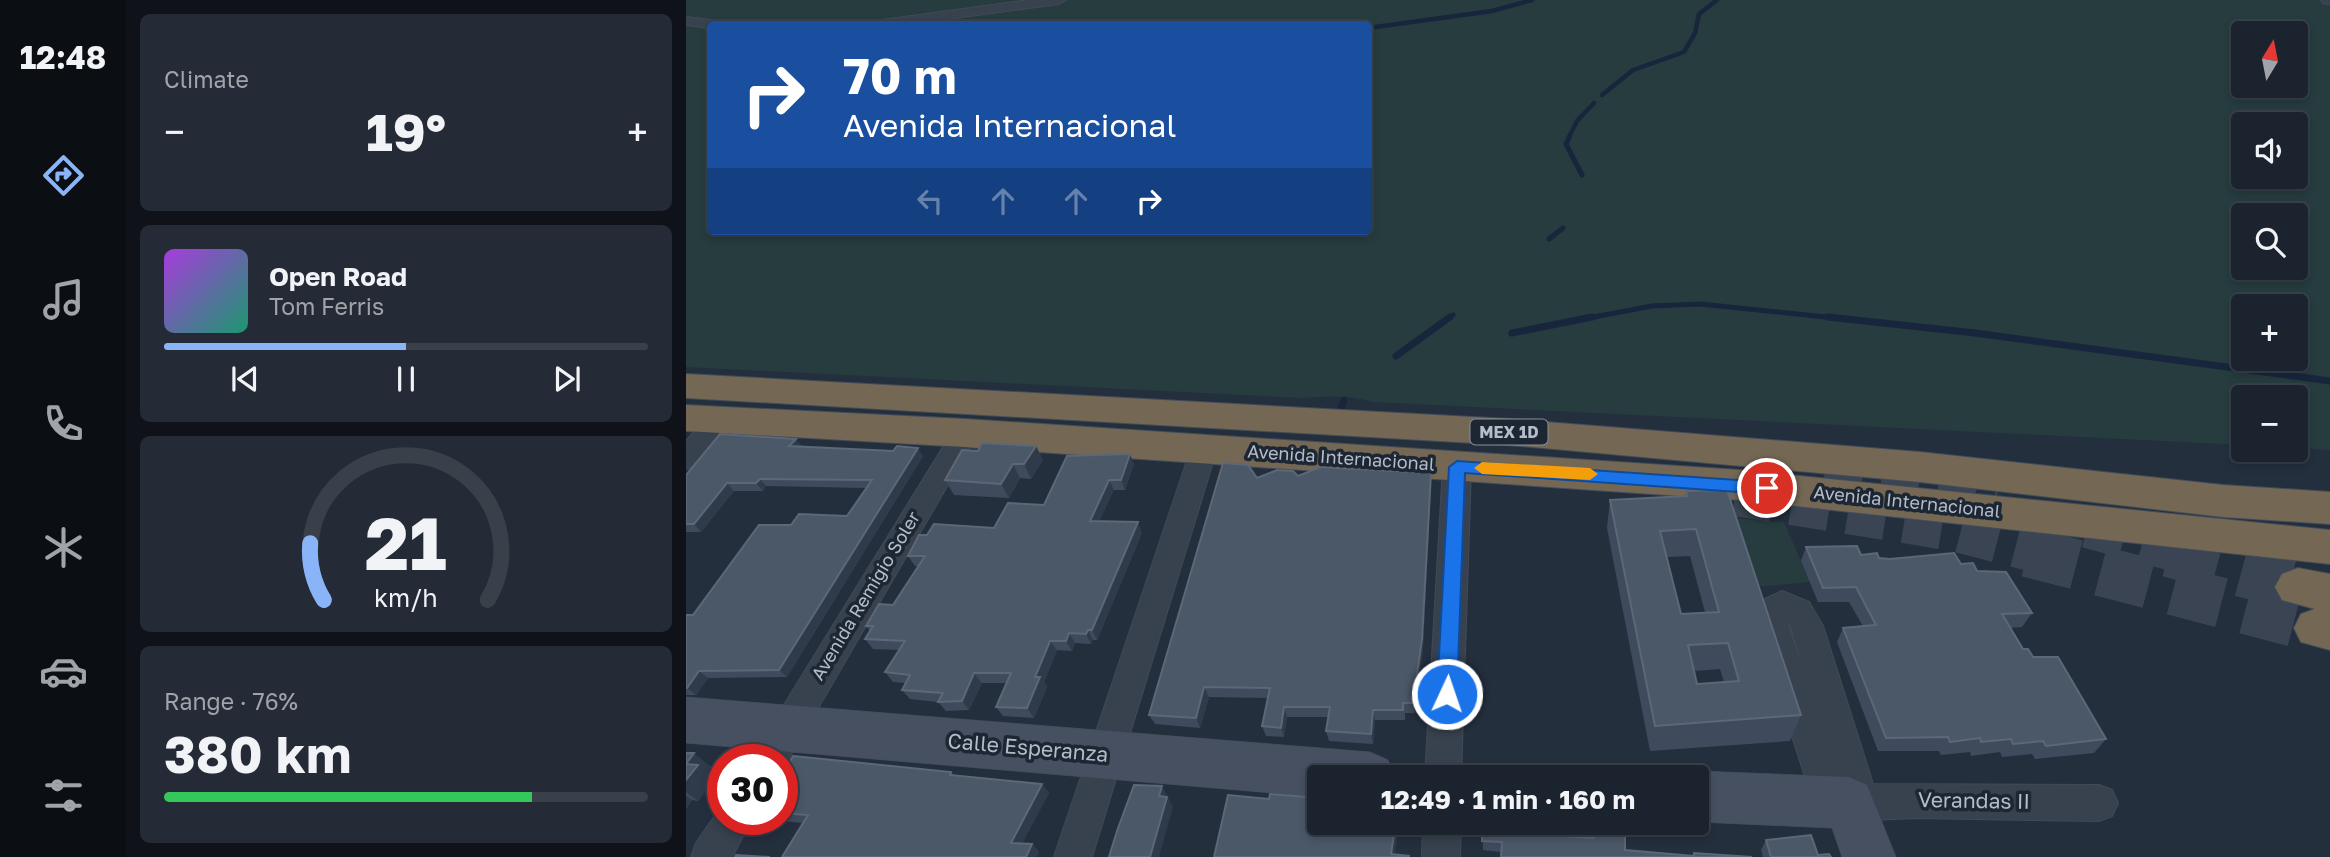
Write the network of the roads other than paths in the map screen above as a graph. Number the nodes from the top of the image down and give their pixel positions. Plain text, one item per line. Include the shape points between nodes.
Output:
1 (1059, 0) edge
2 (686, 21) edge
3 (904, 21) edge
4 (707, 24) edge
5 (686, 386) edge
6 (703, 419) edge
7 (965, 433) junction
8 (1204, 449) junction
9 (686, 459) edge
10 (1457, 467) junction
11 (2330, 508) edge
12 (2330, 547) edge
13 (686, 720) edge
14 (777, 744) edge
15 (798, 745) edge
16 (1106, 754) junction
17 (1444, 765) edge
18 (1307, 772) edge
19 (1709, 797) edge
20 (1849, 803) junction
21 (2099, 803) dead end
22 (723, 835) edge
23 (1442, 835) edge
24 (710, 857) edge
25 (1073, 857) edge
26 (1441, 857) edge
27 (1869, 857) edge

1 - 3 street
2 - 4 street
5 - 11 highway, Avenida Internacional / MEX 1D via 1510,432
6 - 7 highway, Avenida Internacional / MEX 1D
6 - 9 street
7 - 8 highway, Avenida Internacional / MEX 1D
7 - 14 street, Avenida Remigio Soler
8 - 10 highway, Avenida Internacional / MEX 1D
8 - 16 street
10 - 12 highway, Avenida Internacional / MEX 1D via 1740,485
10 - 17 street
13 - 14 street, Calle Esperanza
15 - 16 street, Calle Esperanza
16 - 18 street, Calle Esperanza
16 - 25 street
19 - 20 street
20 - 21 street, Verandas II
20 - 27 street
22 - 24 street
23 - 26 street

